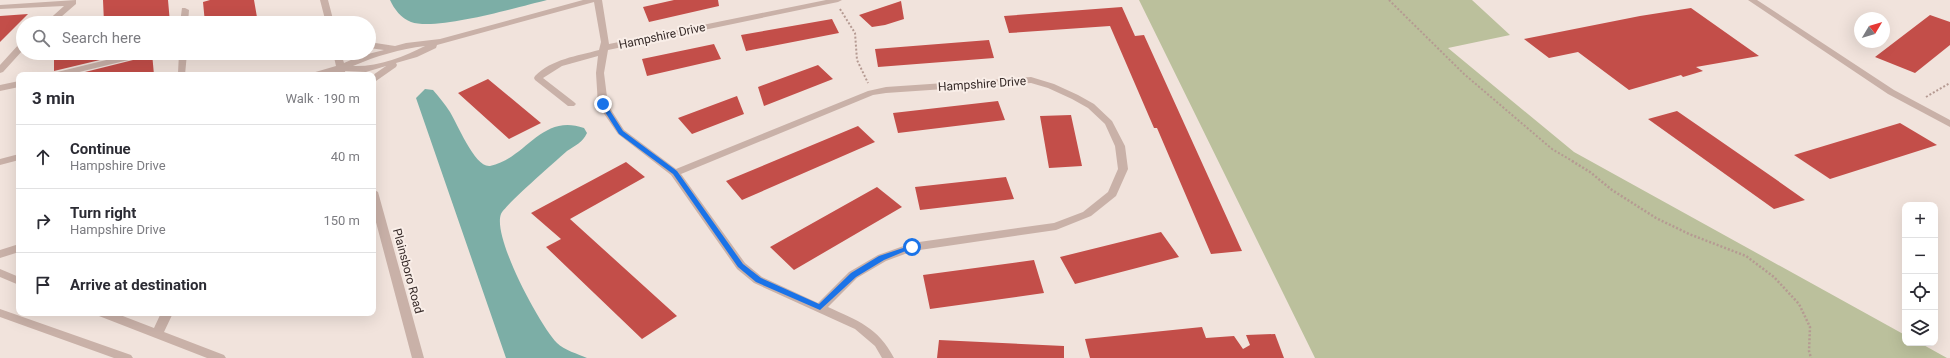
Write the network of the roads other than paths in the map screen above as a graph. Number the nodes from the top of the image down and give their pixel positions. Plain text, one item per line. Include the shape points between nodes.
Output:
1 (324, 0) edge
2 (592, 0) edge
3 (598, 0) edge
4 (836, 0) edge
5 (1752, 0) edge
6 (74, 1) edge
7 (0, 6) edge
8 (185, 10) dead end
9 (57, 16) edge
10 (185, 16) edge
11 (328, 16) edge
12 (441, 42) junction
13 (376, 46) edge
14 (396, 49) junction
15 (604, 50) junction
16 (16, 53) edge
17 (376, 54) edge
18 (407, 57) junction
19 (117, 60) edge
20 (183, 60) edge
21 (339, 60) edge
22 (360, 60) edge
23 (0, 70) edge
24 (341, 71) edge
25 (68, 72) edge
26 (182, 72) edge
27 (376, 77) edge
28 (16, 85) edge
29 (0, 88) edge
30 (571, 104) dead end
31 (1950, 124) edge
32 (16, 158) edge
33 (0, 162) edge
34 (675, 173) junction
35 (376, 203) edge
36 (16, 249) edge
37 (0, 254) edge
38 (1, 274) edge
39 (16, 280) edge
40 (820, 308) junction
41 (0, 313) edge
42 (111, 316) edge
43 (165, 316) edge
44 (156, 334) junction
45 (202, 355) edge
46 (127, 358) edge
47 (220, 358) edge
48 (418, 358) edge
49 (888, 358) edge

1 - 11 street
2 - 12 street
3 - 15 street, Hampshire Drive
4 - 15 street, Hampshire Drive
5 - 31 street via 1914,105
6 - 7 street
6 - 9 street
8 - 10 street
12 - 14 street
12 - 18 street
13 - 14 street
14 - 17 street
15 - 30 street via 543,71 538,78
15 - 34 street, Hampshire Drive via 600,73 603,104 621,132
16 - 23 street
18 - 24 street via 366,69
18 - 27 street
19 - 25 street
20 - 26 street
21 - 24 street
22 - 24 street
28 - 29 street
32 - 33 street
34 - 40 street, Hampshire Drive via 741,266 758,280
34 - 40 street, Hampshire Drive via 886,90 1031,80 1075,97 1091,106 1109,123 1120,146 1123,169 1112,194 1087,214 1056,226 912,247 882,258 853,275
35 - 48 street, Plainsboro Road
36 - 37 street
38 - 39 street
40 - 49 street, Hampshire Drive via 859,326 878,343
41 - 46 street
42 - 44 street
43 - 44 street
44 - 45 street
45 - 47 street

